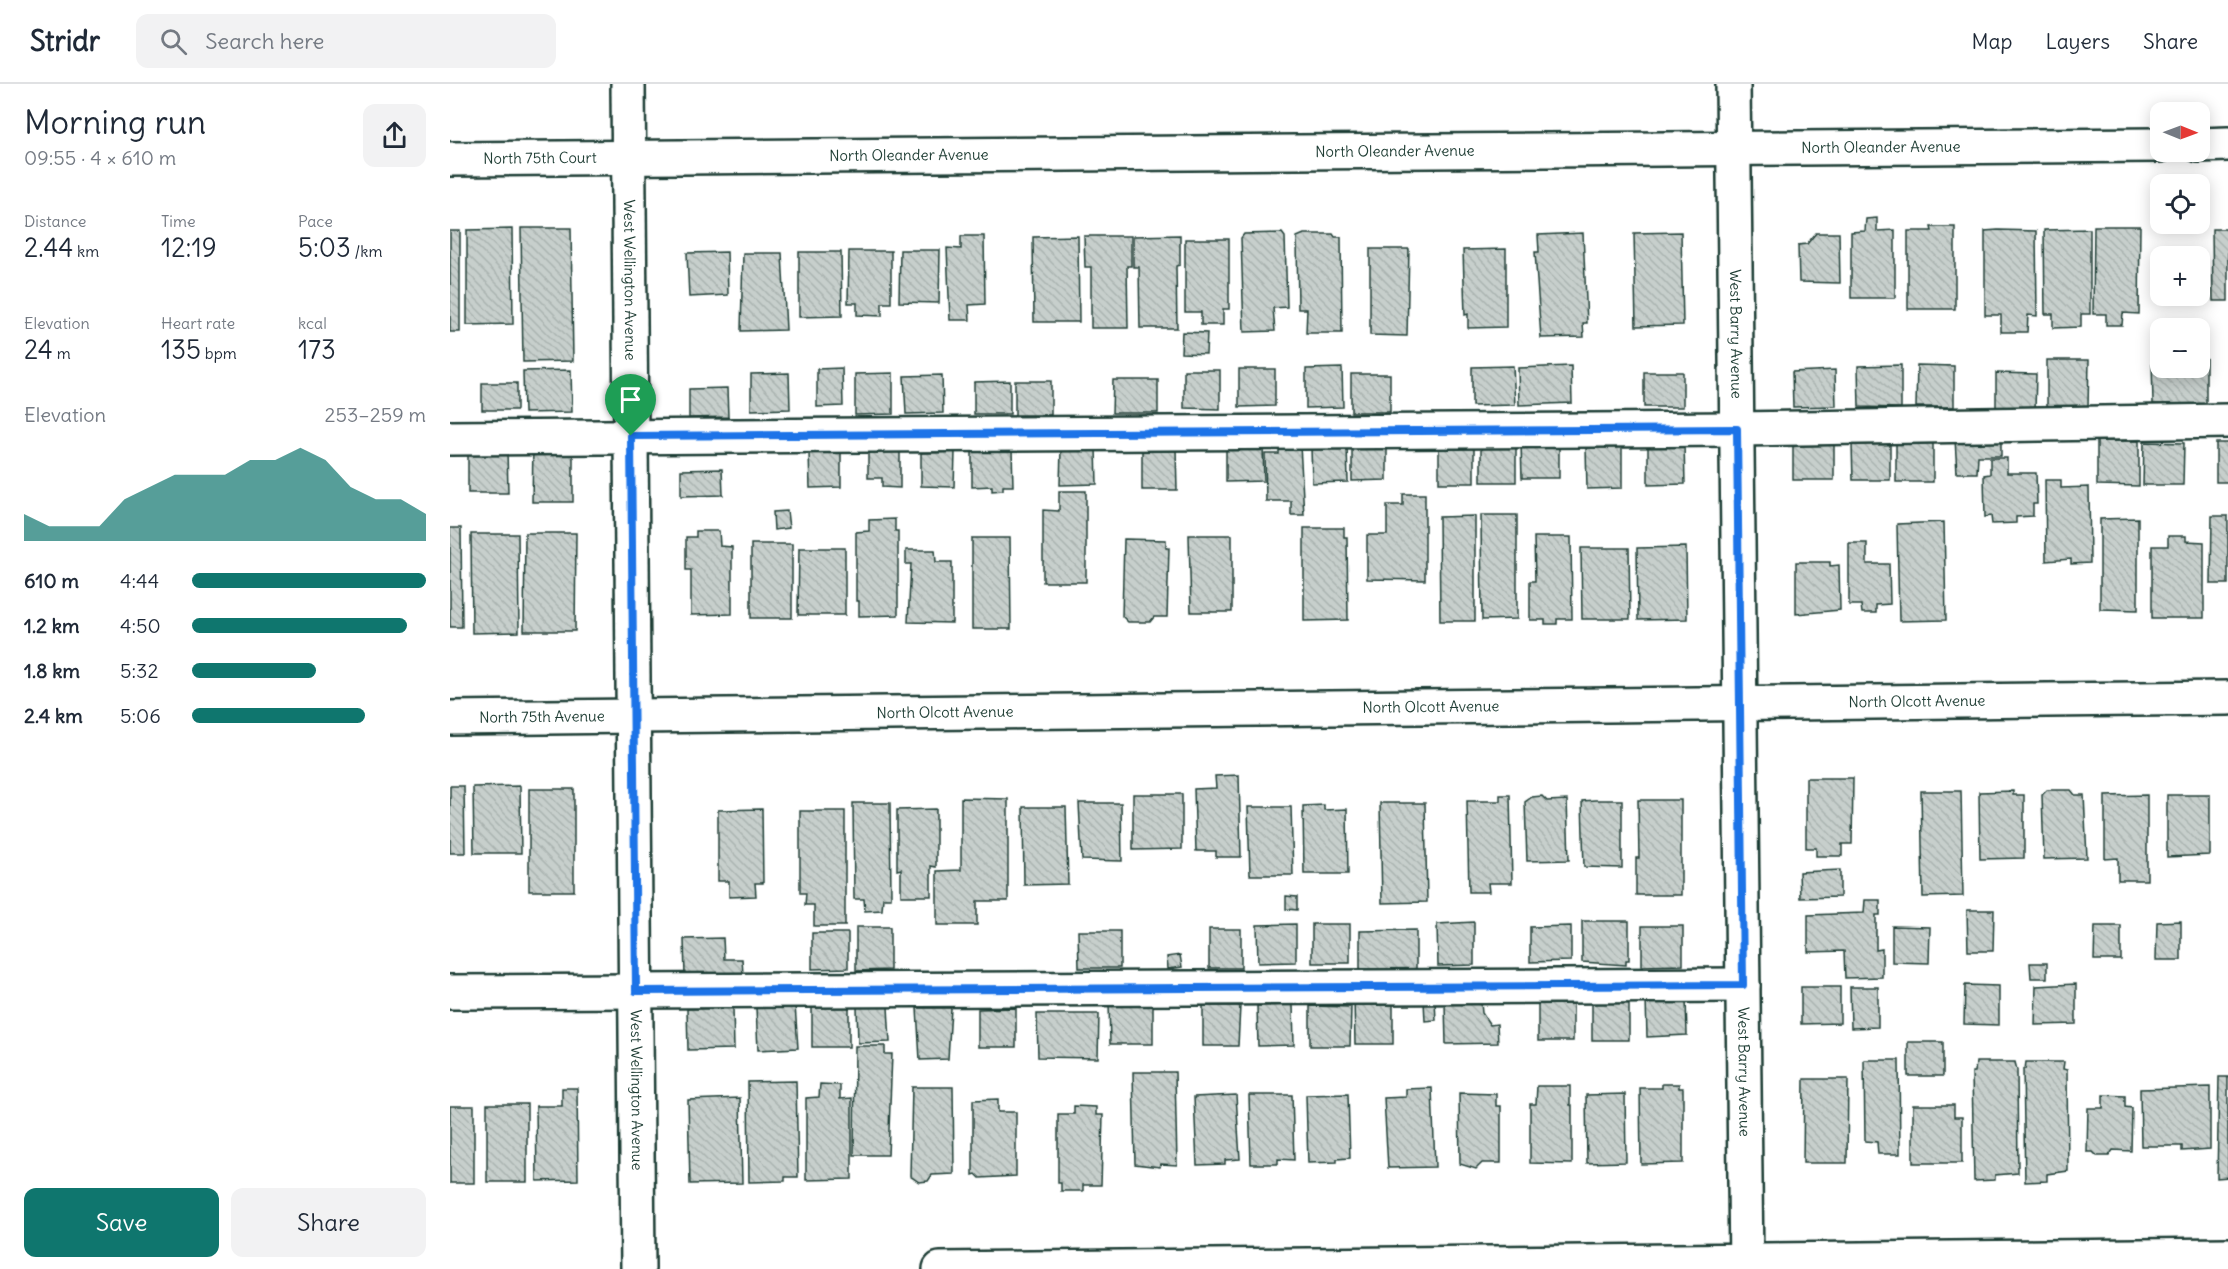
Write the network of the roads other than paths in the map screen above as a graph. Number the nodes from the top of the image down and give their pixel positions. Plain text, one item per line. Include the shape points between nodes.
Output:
1 (628, 84) edge
2 (1733, 84) edge
3 (2228, 144) edge
4 (2150, 145) edge
5 (2210, 145) edge
6 (1733, 148) junction
7 (628, 157) junction
8 (450, 159) edge
9 (2228, 421) edge
10 (1737, 429) junction
11 (631, 436) junction
12 (450, 438) edge
13 (2228, 698) edge
14 (1740, 702) junction
15 (633, 717) junction
16 (450, 718) edge
17 (1743, 985) junction
18 (636, 991) junction
19 (450, 992) edge
20 (2228, 1255) edge
21 (1746, 1264) edge
22 (638, 1269) edge
23 (940, 1269) edge

1 - 7 street, West Wellington Avenue
2 - 6 street, West Barry Avenue
3 - 5 street
4 - 6 street, North Oleander Avenue
6 - 7 street, North Oleander Avenue
6 - 10 street, West Barry Avenue
7 - 8 street, North 75th Court
7 - 11 street, West Wellington Avenue
9 - 10 street
10 - 11 street
10 - 14 street, West Barry Avenue
11 - 12 street
11 - 15 street, West Wellington Avenue
13 - 14 street, North Olcott Avenue
14 - 15 street, North Olcott Avenue
14 - 17 street, West Barry Avenue
15 - 16 street, North 75th Avenue
15 - 18 street, West Wellington Avenue
17 - 18 street
17 - 21 street, West Barry Avenue
18 - 19 street
18 - 22 street, West Wellington Avenue
20 - 21 street
21 - 23 street

